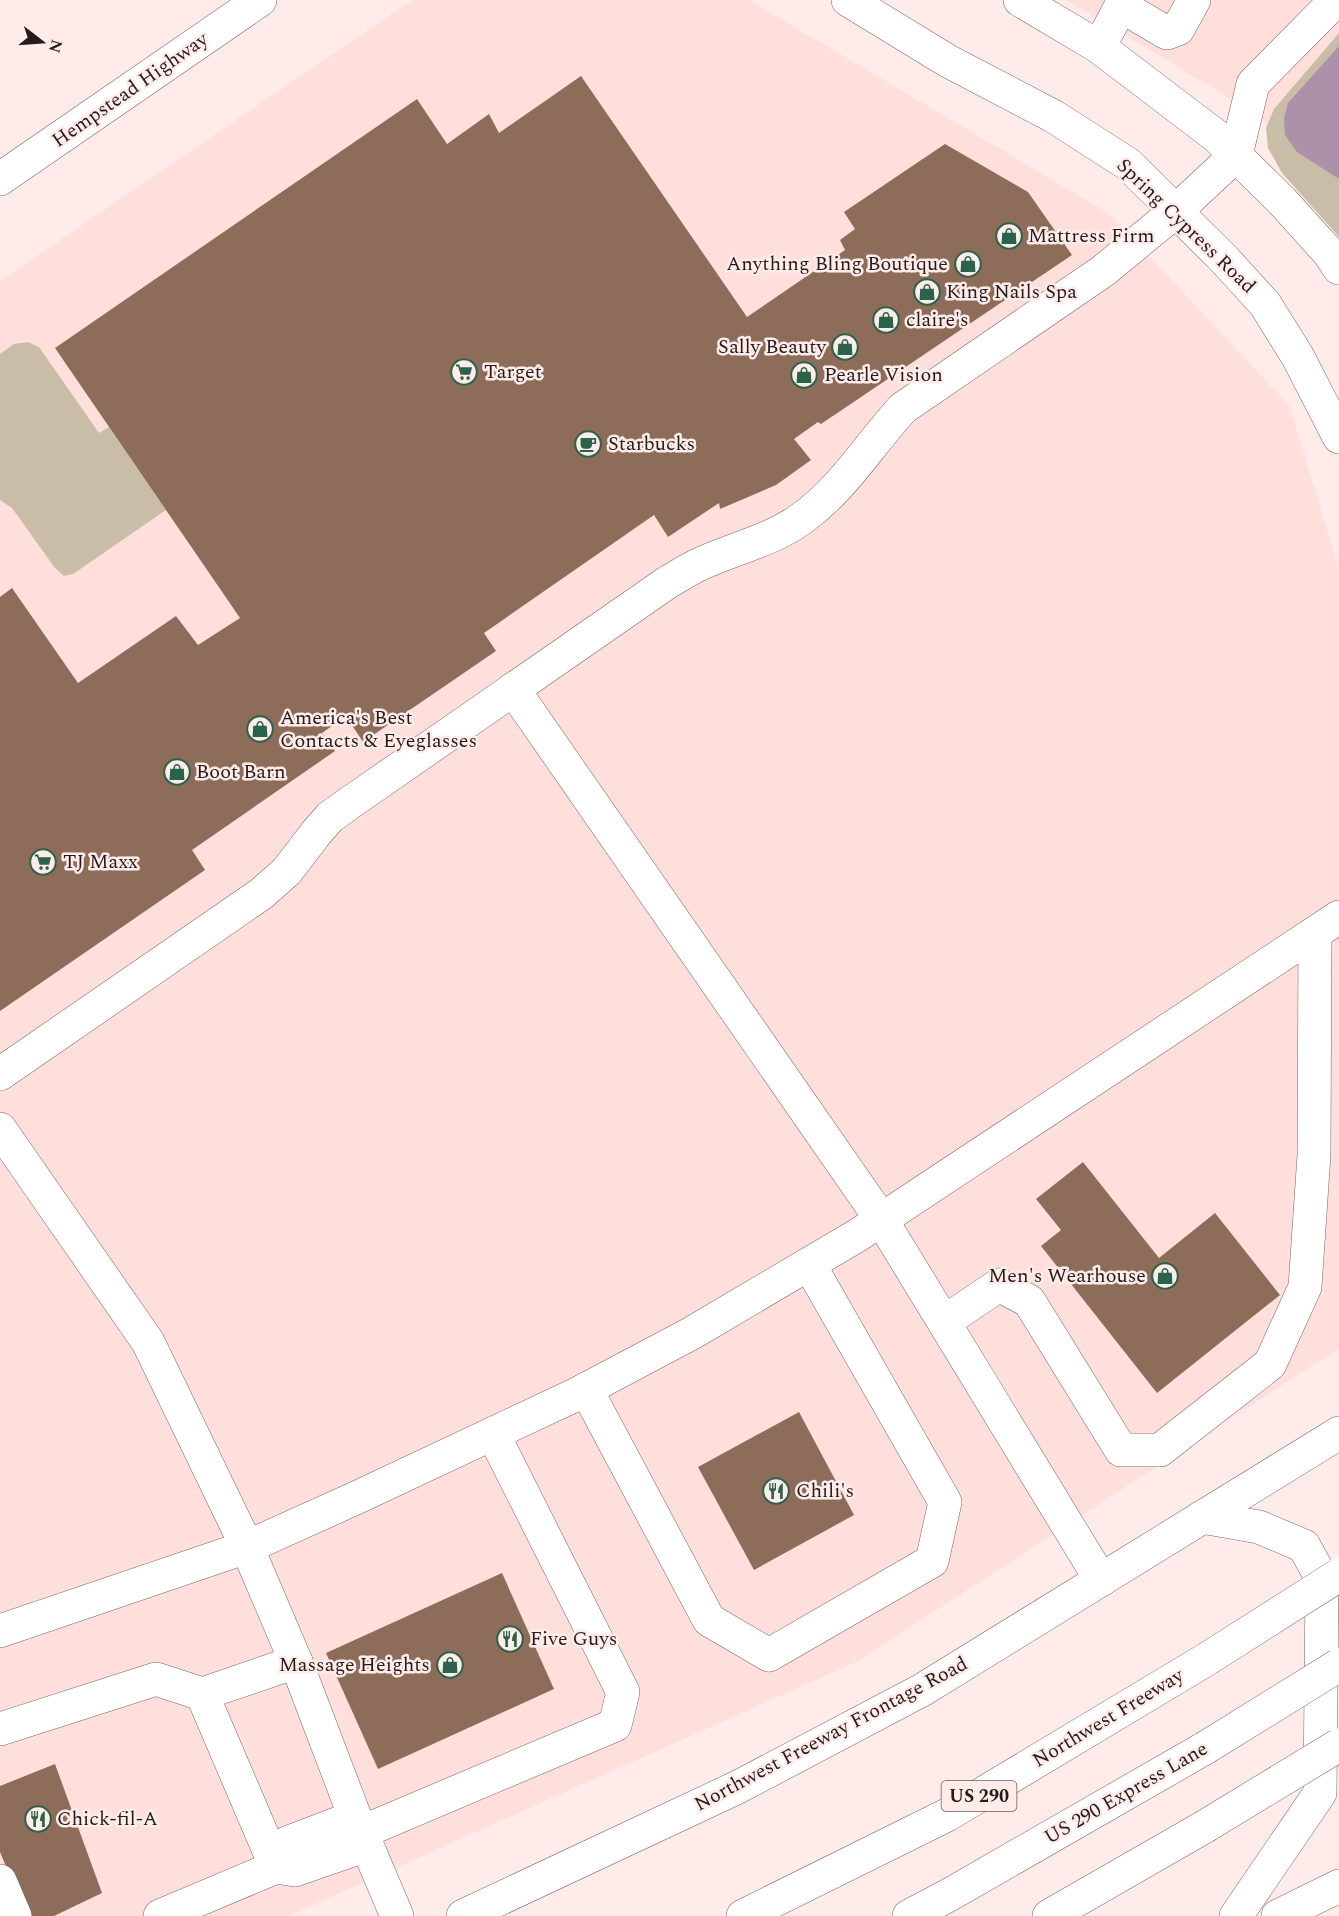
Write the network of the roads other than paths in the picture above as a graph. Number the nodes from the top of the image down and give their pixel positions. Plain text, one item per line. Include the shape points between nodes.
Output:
1 (260, 0) edge
2 (848, 0) edge
3 (1020, 0) edge
4 (1194, 0) edge
5 (1336, 0) edge
6 (1116, 3) edge
7 (1099, 47) junction
8 (1236, 155) junction
9 (0, 179) edge
10 (1176, 211) junction
11 (1339, 268) edge
12 (1339, 438) edge
13 (513, 689) junction
14 (1327, 925) edge
15 (0, 1074) edge
16 (0, 1129) edge
17 (881, 1219) junction
18 (809, 1264) junction
19 (944, 1322) junction
20 (586, 1389) junction
21 (1339, 1433) edge
22 (493, 1434) junction
23 (1202, 1517) junction
24 (247, 1547) junction
25 (1339, 1575) edge
26 (1101, 1580) junction
27 (0, 1631) edge
28 (296, 1662) junction
29 (1339, 1665) edge
30 (202, 1694) junction
31 (0, 1729) edge
32 (1339, 1745) edge
33 (361, 1831) junction
34 (276, 1867) junction
35 (0, 1881) edge
36 (1339, 1886) edge
37 (15, 1916) edge
38 (160, 1916) edge
39 (397, 1916) edge
40 (462, 1916) edge
41 (743, 1916) edge
42 (909, 1916) edge
43 (1049, 1916) edge
44 (1236, 1916) edge
45 (1278, 1916) edge

1 - 9 main road, Hempstead Highway
2 - 10 main road, Spring Cypress Road via 948,61 1063,122 1128,164
3 - 7 main road
4 - 6 main road via 1178,29 1167,33
5 - 8 main road via 1253,84
6 - 7 main road
7 - 8 main road
8 - 10 main road
8 - 11 main road
10 - 12 main road, Spring Cypress Road via 1264,304 1298,357
10 - 13 main road via 1103,271 903,408 839,486 800,520 668,582
13 - 15 main road via 330,817 287,871 261,894
13 - 17 main road
14 - 17 main road
14 - 19 main road via 1305,1287 1270,1364 1160,1450 1121,1450 1029,1301 999,1285
16 - 24 main road via 148,1342
17 - 18 main road
17 - 19 main road
18 - 20 main road
18 - 20 main road via 945,1502 932,1561 769,1654 709,1620
19 - 26 main road
20 - 22 main road
21 - 23 main road, Northwest Freeway Frontage Road
22 - 24 main road
22 - 33 main road via 623,1692 615,1725
23 - 26 main road, Northwest Freeway Frontage Road
23 - 44 main road via 1259,1527 1304,1546 1322,1579 1320,1793
24 - 27 main road
24 - 28 main road
25 - 41 main road, Northwest Freeway / US 290, bridge via 947,1815
26 - 40 main road, Northwest Freeway Frontage Road via 912,1696 738,1787
28 - 30 main road
28 - 33 main road
29 - 42 main road, US 290 Express Lane, bridge via 1205,1748
30 - 31 main road via 156,1679
30 - 34 main road
32 - 43 main road, bridge
33 - 34 main road via 287,1844
33 - 39 main road
34 - 38 main road
35 - 37 main road
36 - 45 main road

